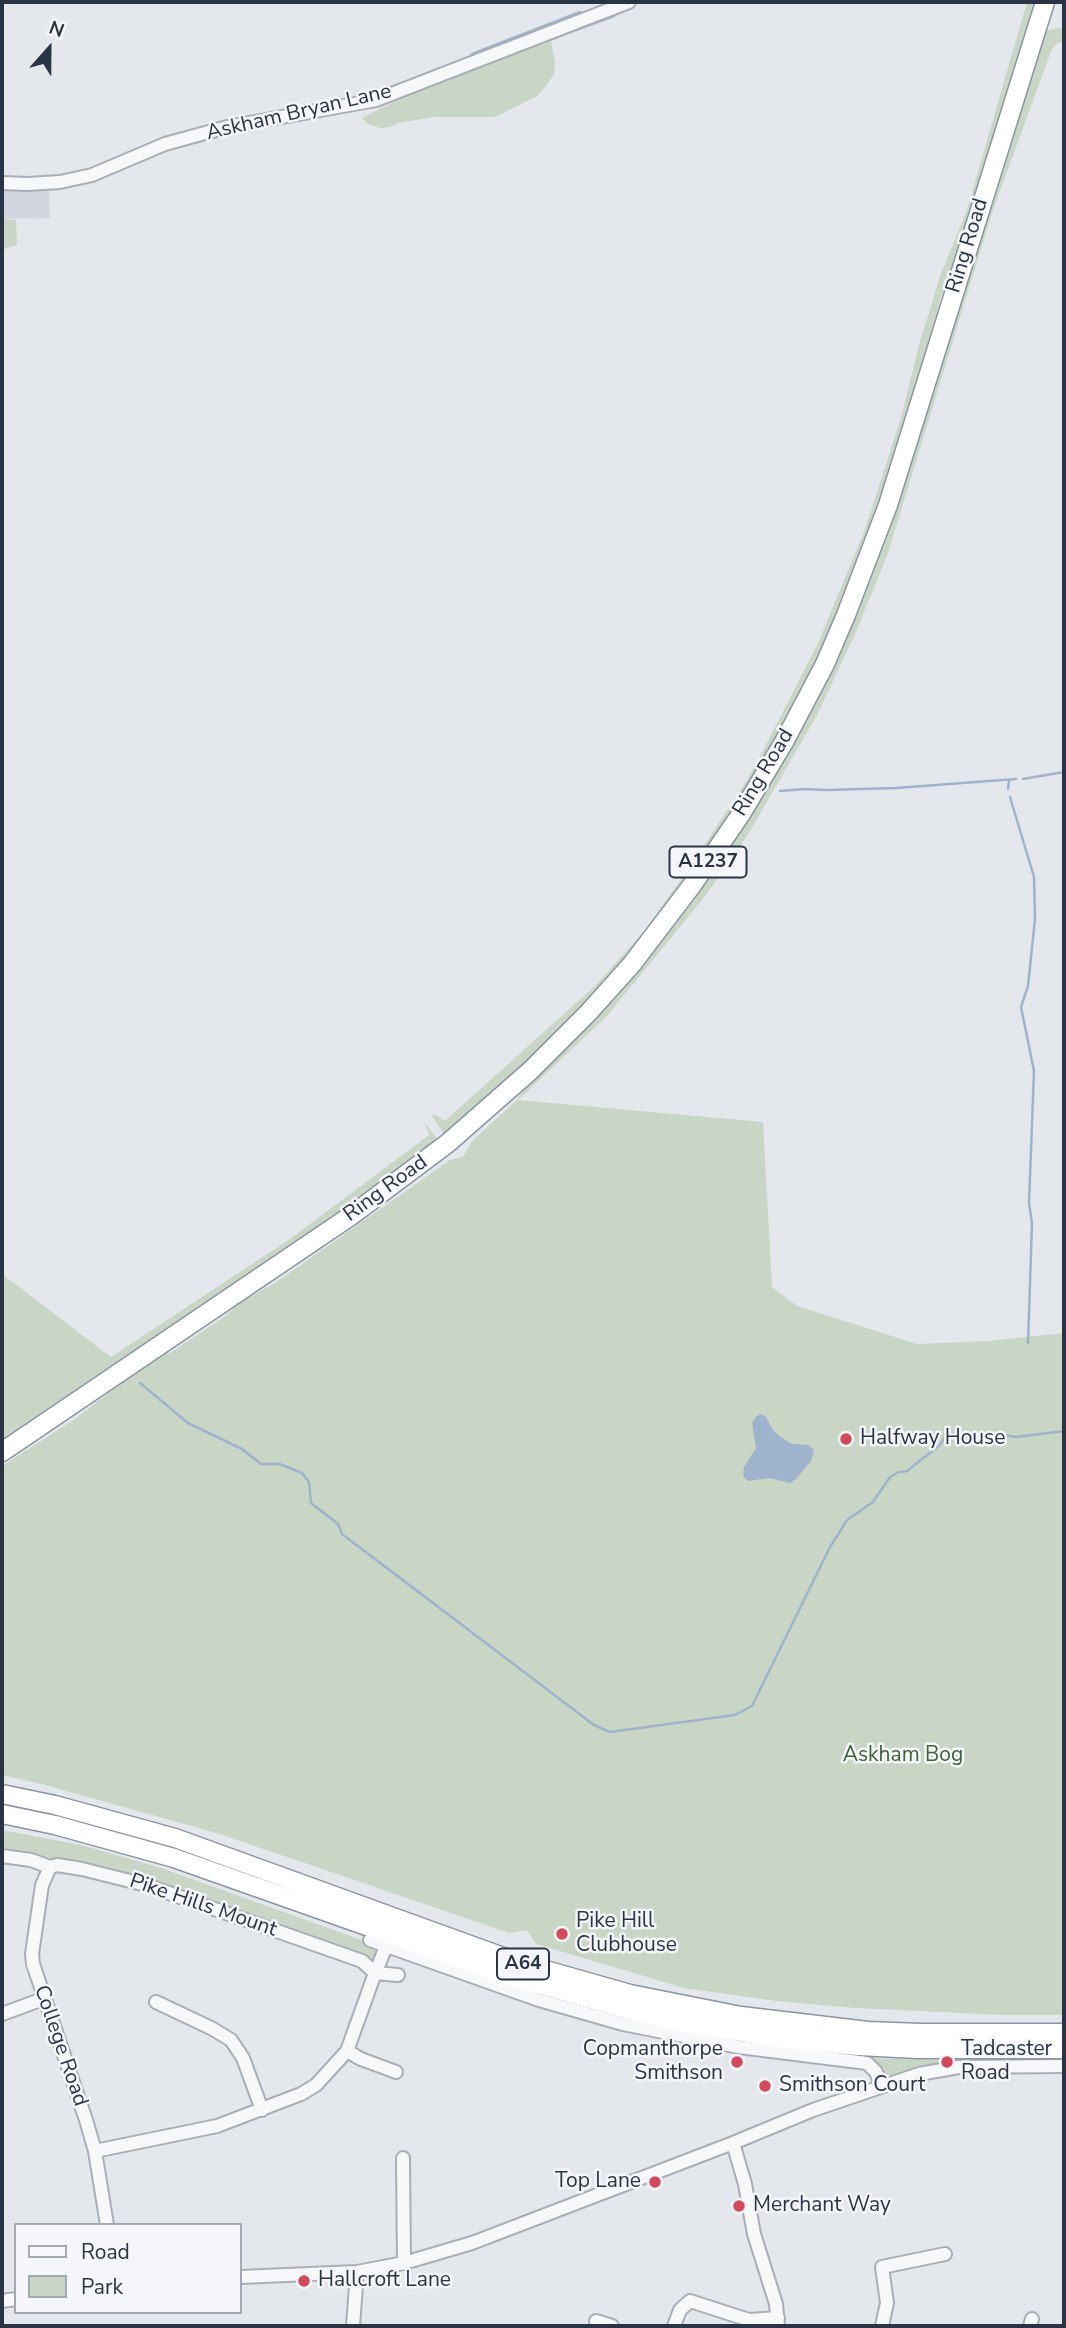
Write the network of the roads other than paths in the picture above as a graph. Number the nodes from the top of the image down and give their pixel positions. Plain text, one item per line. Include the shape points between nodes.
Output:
1 (629, 2) edge
2 (1045, 2) edge
3 (2, 183) edge
4 (2, 1452) edge
5 (2, 1794) edge
6 (2, 1814) edge
7 (2, 1856) edge
8 (50, 1867) junction
9 (370, 1941) dead end
10 (386, 1947) junction
11 (377, 1969) junction
12 (398, 1975) dead end
13 (43, 1999) junction
14 (156, 2002) dead end
15 (2, 2014) edge
16 (1064, 2033) edge
17 (1064, 2049) edge
18 (348, 2051) junction
19 (1064, 2066) edge
20 (396, 2072) dead end
21 (881, 2085) junction
22 (262, 2110) junction
23 (733, 2143) junction
24 (94, 2151) junction
25 (399, 2163) dead end
26 (107, 2223) edge
27 (945, 2254) dead end
28 (404, 2263) junction
29 (357, 2272) junction
30 (242, 2277) edge
31 (596, 2321) dead end
32 (778, 2322) edge
33 (353, 2326) edge
34 (612, 2326) edge
35 (674, 2326) edge
36 (882, 2326) edge

1 - 3 street, Askham Bryan Lane via 376,100 227,127 165,144 93,175 60,182
2 - 4 highway, Ring Road / A1237 via 888,505 846,615 784,742 693,884 589,1012 448,1143 318,1238
5 - 16 highway, A64 via 175,1838 517,1962 629,1994 741,2016 868,2031
6 - 17 highway, A64 via 162,1855 500,1973 679,2022 858,2046
7 - 8 street, Pike Hills Mount
8 - 11 street, Pike Hills Mount via 82,1869 146,1885
8 - 13 street, College Road via 42,1885 32,1954
9 - 10 street
10 - 11 street
10 - 21 street via 623,2024 739,2047 867,2063
11 - 12 street, Pike Hills Mount
11 - 18 street
13 - 15 street
13 - 24 street, College Road
14 - 22 street via 231,2040 243,2058
18 - 20 street
18 - 22 street via 316,2085
19 - 21 street via 949,2068
21 - 23 street
22 - 24 street via 217,2126
23 - 28 street via 506,2231
23 - 32 street
24 - 26 street, College Road
25 - 28 street
27 - 36 street via 881,2261 887,2303
28 - 29 street
29 - 30 street
29 - 33 street
31 - 34 street
32 - 35 street via 749,2320 690,2301 680,2310

